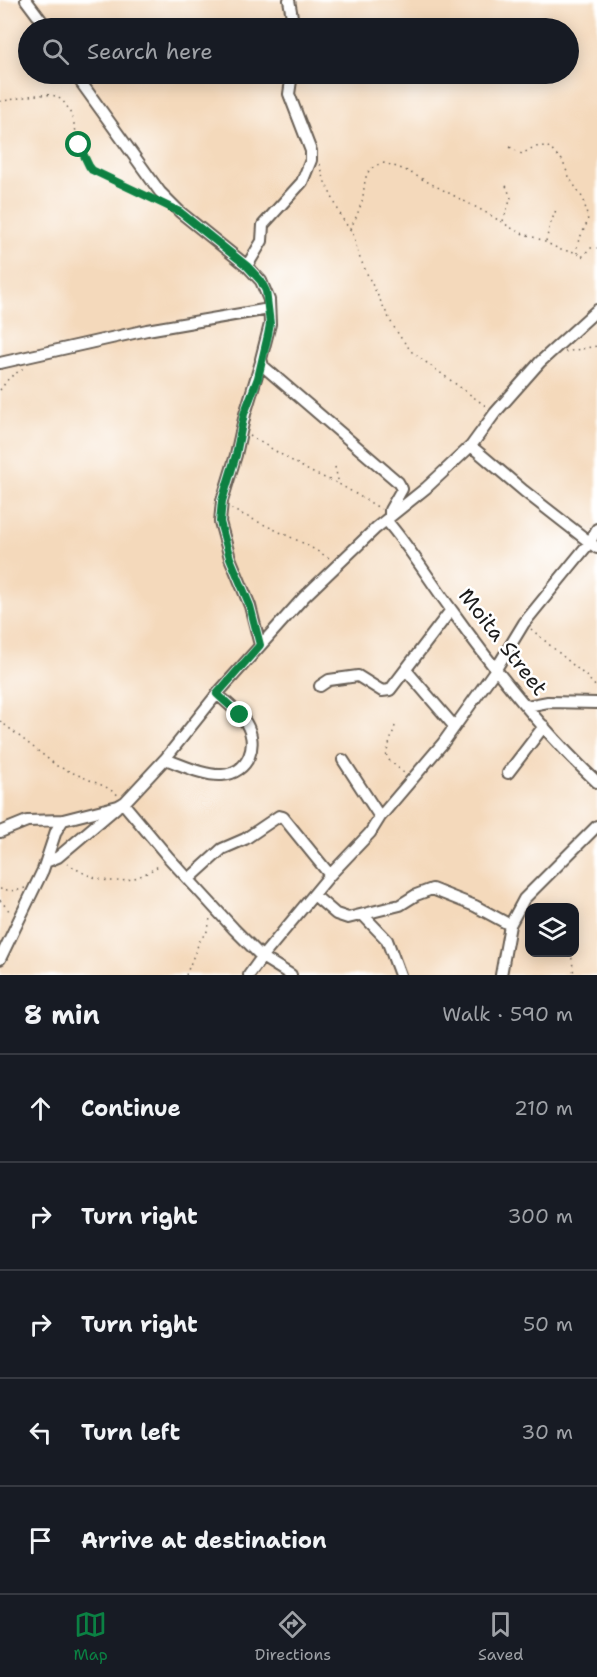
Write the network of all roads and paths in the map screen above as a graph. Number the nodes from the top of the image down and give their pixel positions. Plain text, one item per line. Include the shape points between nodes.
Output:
1 (26, 0) edge
2 (289, 0) edge
3 (40, 18) edge
4 (292, 18) edge
5 (82, 84) edge
6 (291, 84) edge
7 (0, 101) edge
8 (510, 147) dead end
9 (311, 151) junction
10 (505, 183) dead end
11 (154, 198) dead end
12 (556, 210) dead end
13 (503, 222) junction
14 (349, 230) junction
15 (546, 242) junction
16 (597, 248) edge
17 (577, 254) junction
18 (247, 266) junction
19 (269, 309) junction
20 (597, 310) edge
21 (597, 346) edge
22 (34, 354) junction
23 (547, 355) junction
24 (261, 362) junction
25 (0, 363) edge
26 (0, 390) edge
27 (495, 413) junction
28 (241, 430) junction
29 (471, 446) junction
30 (335, 467) dead end
31 (339, 484) junction
32 (222, 504) junction
33 (389, 517) junction
34 (597, 529) edge
35 (594, 545) edge
36 (340, 564) junction
37 (451, 610) junction
38 (524, 623) junction
39 (260, 645) junction
40 (496, 669) junction
41 (405, 670) junction
42 (320, 686) dead end
43 (597, 688) edge
44 (217, 694) junction
45 (597, 703) edge
46 (527, 706) junction
47 (0, 721) edge
48 (395, 726) dead end
49 (454, 726) junction
50 (544, 726) junction
51 (165, 759) junction
52 (343, 760) dead end
53 (508, 773) dead end
54 (411, 780) junction
55 (597, 783) edge
56 (122, 804) junction
57 (380, 817) junction
58 (63, 820) junction
59 (597, 826) edge
60 (0, 832) edge
61 (58, 857) junction
62 (169, 858) junction
63 (46, 862) junction
64 (330, 875) junction
65 (189, 879) junction
66 (36, 883) junction
67 (0, 890) edge
68 (314, 895) junction
69 (0, 900) edge
70 (213, 906) junction
71 (363, 915) junction
72 (17, 920) junction
73 (510, 925) junction
74 (262, 957) junction
75 (572, 957) edge
76 (0, 960) edge
77 (186, 975) edge
78 (249, 975) edge
79 (291, 975) edge
80 (400, 975) edge
81 (501, 975) edge
82 (574, 975) edge

1 - 3 street
2 - 4 street
5 - 18 street via 160,192
6 - 9 street via 290,94
7 - 11 path via 35,95 59,98 74,121 79,145 91,168
8 - 17 path via 522,154 534,147 547,146 562,160 588,216
9 - 14 path
9 - 18 street via 302,182 262,225 262,241
10 - 13 path via 511,198
12 - 15 path
13 - 14 path via 405,170 381,163 366,177 358,214
13 - 15 path
14 - 27 path via 392,324 412,352
15 - 17 path
16 - 17 path via 590,248 583,257
18 - 19 street via 261,281
19 - 22 street
19 - 24 street via 270,324
20 - 23 street
21 - 23 path
22 - 25 street
22 - 26 path via 30,363
23 - 27 street
24 - 28 street
24 - 33 street via 398,482 402,489
27 - 29 street
28 - 31 path via 310,472
28 - 32 street
29 - 33 street
29 - 35 street
30 - 31 path
31 - 33 path
32 - 36 path
32 - 39 street via 220,528 250,606
33 - 36 street
33 - 37 street, Moita Street
34 - 35 street
35 - 38 street
36 - 39 street
37 - 40 street, Moita Street
37 - 41 street
38 - 40 street
38 - 43 path
39 - 44 street
40 - 46 street, Moita Street
40 - 49 street
41 - 42 street via 394,687 384,692 358,676 328,680
41 - 49 street
44 - 51 street
44 - 51 street via 248,728 251,743 243,768 219,775
45 - 46 street via 548,702
46 - 50 street, Moita Street
47 - 56 path via 57,766 106,788
48 - 54 path via 387,758
49 - 54 street
50 - 53 street
50 - 55 street, Moita Street
51 - 56 street
52 - 57 street
54 - 57 street
56 - 58 street
56 - 61 street
56 - 62 street
57 - 64 street
58 - 60 street via 27,821
58 - 63 street
59 - 73 street via 528,893
61 - 62 path via 80,872 106,881 132,879
61 - 63 street
62 - 65 street
63 - 66 street
64 - 65 street via 279,816 222,849
64 - 68 street
65 - 70 street
66 - 67 path via 18,891
66 - 72 street
68 - 71 street via 339,916
68 - 74 street
69 - 72 path
70 - 74 street
70 - 77 path via 208,930
71 - 73 street via 400,905 432,889
71 - 80 street via 387,940
72 - 76 street
73 - 81 street
74 - 78 street
74 - 79 street
75 - 82 path

